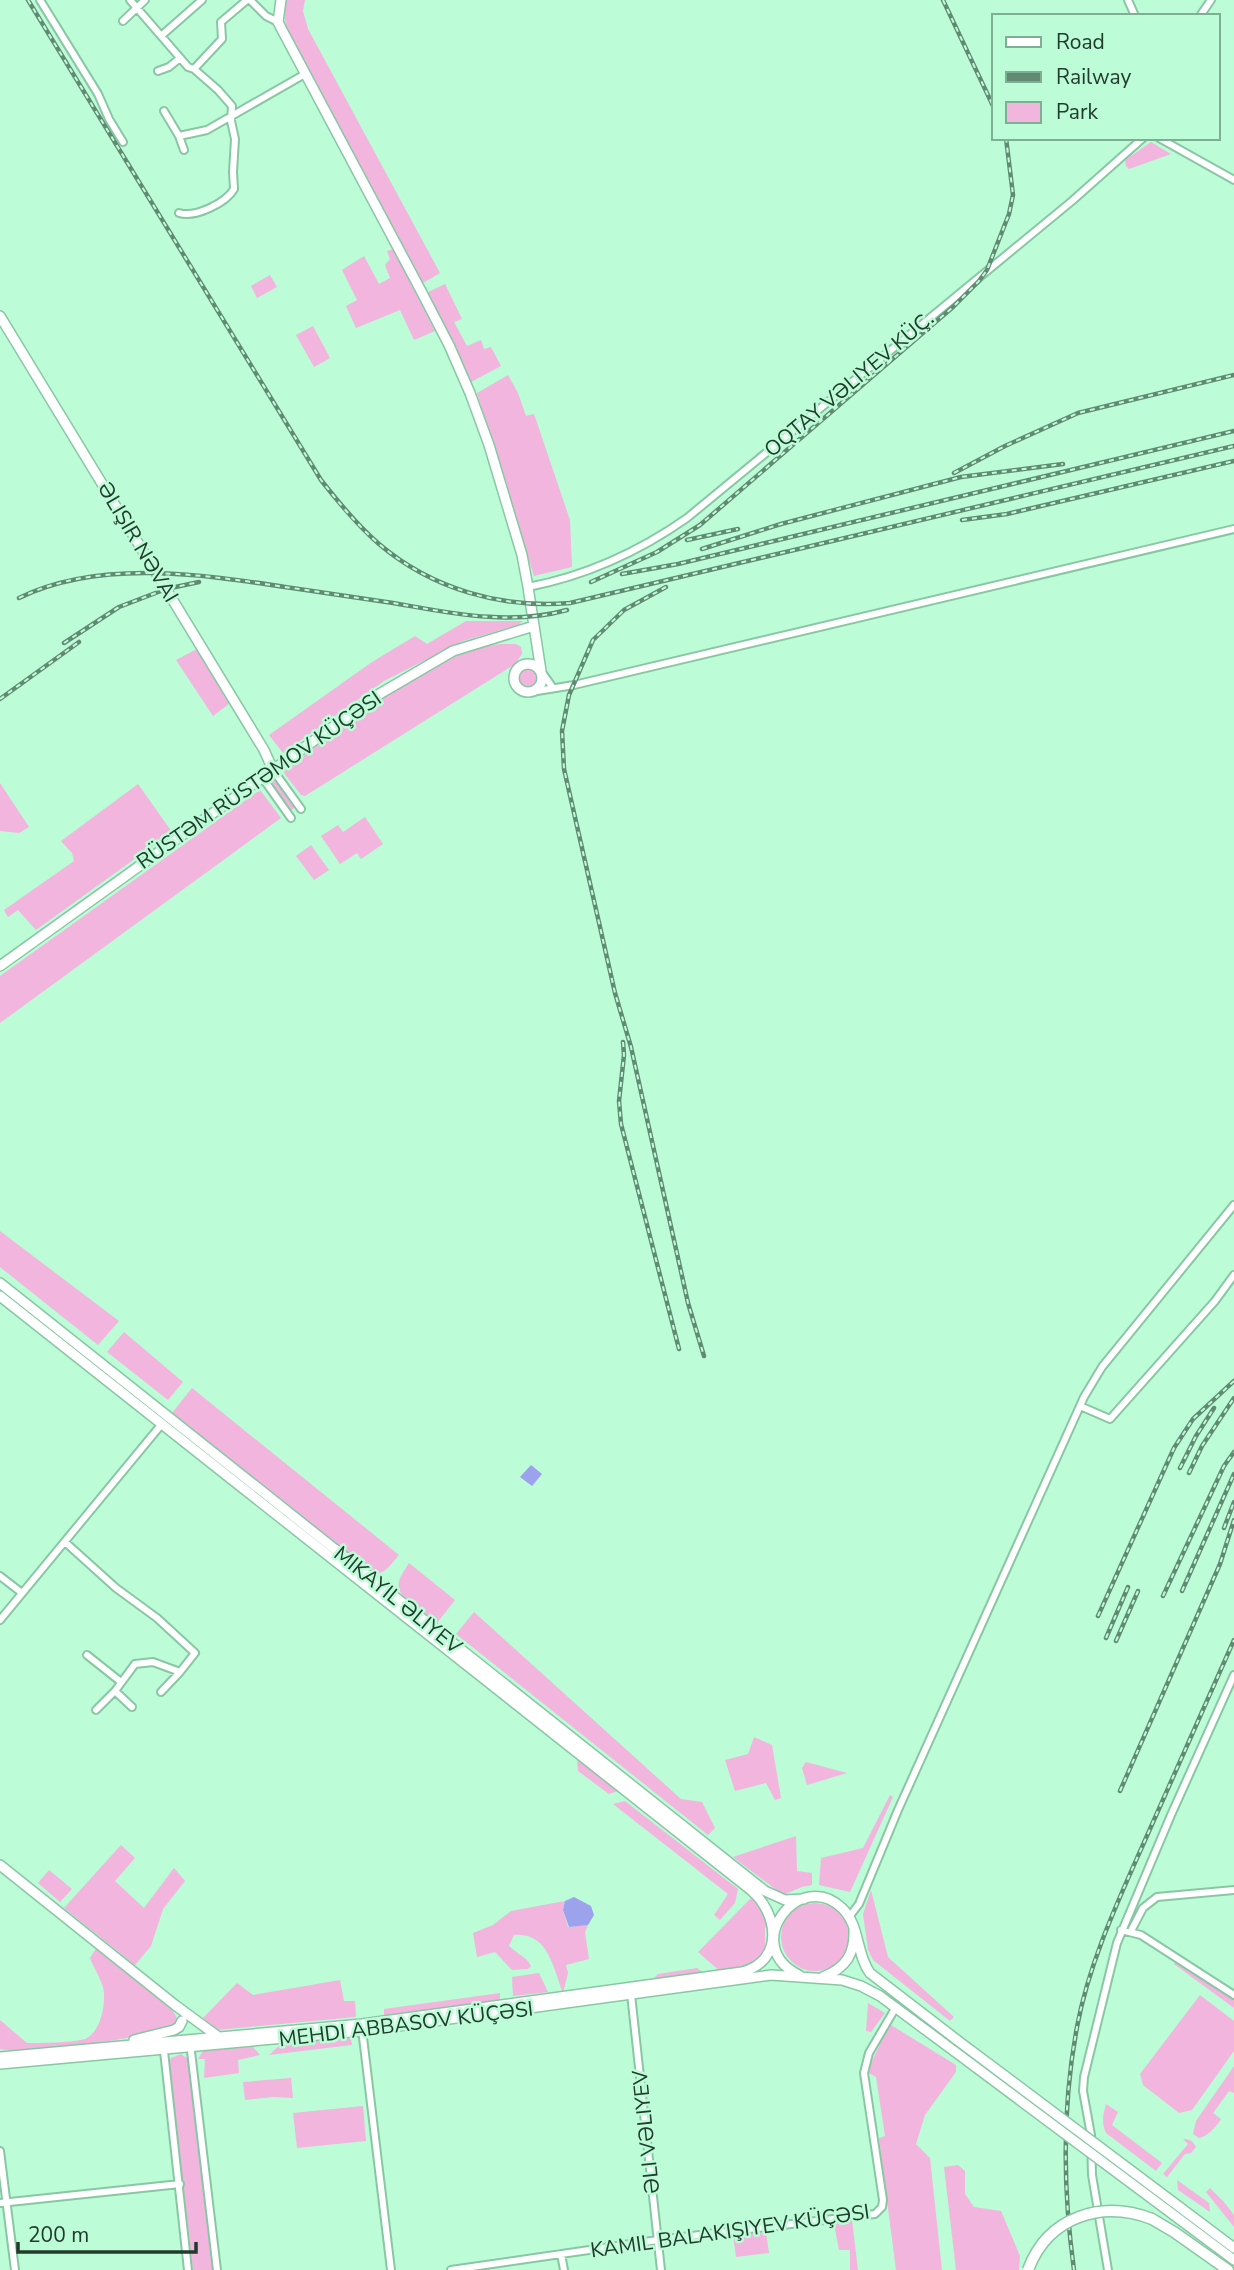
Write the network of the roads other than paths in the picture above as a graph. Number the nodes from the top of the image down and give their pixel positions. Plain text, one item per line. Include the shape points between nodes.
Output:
1 (40, 0) edge
2 (130, 0) edge
3 (145, 0) edge
4 (202, 0) edge
5 (248, 0) edge
6 (281, 0) edge
7 (137, 7) junction
8 (123, 20) dead end
9 (278, 22) junction
10 (161, 36) junction
11 (180, 58) junction
12 (194, 69) junction
13 (158, 71) dead end
14 (305, 74) junction
15 (164, 111) dead end
16 (231, 115) junction
17 (180, 136) junction
18 (1141, 140) edge
19 (1163, 140) edge
20 (123, 142) dead end
21 (184, 150) dead end
22 (1234, 180) edge
23 (180, 214) dead end
24 (0, 316) edge
25 (1234, 529) edge
26 (528, 587) junction
27 (534, 626) junction
28 (541, 671) junction
29 (553, 688) junction
30 (531, 692) junction
31 (272, 770) junction
32 (262, 777) junction
33 (300, 809) dead end
34 (291, 818) dead end
35 (0, 966) edge
36 (1234, 1205) edge
37 (1234, 1275) edge
38 (0, 1283) edge
39 (0, 1296) edge
40 (1080, 1406) junction
41 (161, 1425) junction
42 (65, 1542) junction
43 (0, 1576) edge
44 (22, 1593) junction
45 (0, 1620) edge
46 (87, 1656) dead end
47 (180, 1672) junction
48 (1234, 1675) edge
49 (121, 1682) junction
50 (114, 1691) junction
51 (161, 1692) dead end
52 (132, 1707) dead end
53 (96, 1710) dead end
54 (0, 1866) edge
55 (1234, 1890) edge
56 (804, 1899) junction
57 (849, 1917) junction
58 (854, 1930) junction
59 (1122, 1930) junction
60 (1131, 1931) junction
61 (774, 1937) junction
62 (811, 1978) junction
63 (631, 1994) junction
64 (1234, 1995) edge
65 (175, 2005) junction
66 (896, 2007) junction
67 (182, 2021) junction
68 (362, 2027) junction
69 (216, 2041) junction
70 (190, 2044) junction
71 (167, 2046) junction
72 (97, 2049) junction
73 (0, 2057) edge
74 (0, 2064) edge
75 (0, 2151) edge
76 (180, 2184) junction
77 (1154, 2194) junction
78 (3, 2203) edge
79 (658, 2240) junction
80 (1234, 2248) edge
81 (561, 2254) junction
82 (1234, 2260) edge
83 (15, 2270) edge
84 (188, 2270) edge
85 (217, 2270) edge
86 (391, 2270) edge
87 (451, 2270) edge
88 (564, 2270) edge
89 (661, 2270) edge
90 (1028, 2270) edge
91 (1108, 2270) edge
92 (1228, 2270) edge

1 - 20 street
2 - 7 street
3 - 7 street
4 - 10 street
5 - 9 street
5 - 12 street via 223,19 222,39
6 - 9 street
7 - 8 street
7 - 10 street
9 - 14 street
10 - 11 street
11 - 12 street
11 - 13 street
12 - 16 street via 229,102
14 - 16 street
14 - 26 street via 470,393 506,498
15 - 17 street
16 - 17 street via 202,132
16 - 23 street via 234,189 194,215
17 - 21 street
18 - 26 street, OQTAY VƏLIYEV KÜÇ. via 687,518 636,549 586,571
19 - 22 street
24 - 31 street, ƏLIŞIR NƏVAI
25 - 29 street
26 - 27 street
27 - 28 street
27 - 31 street, RÜSTƏM RÜSTƏMOV KÜÇƏSI via 436,660 368,701
28 - 29 street
28 - 30 street via 542,682
28 - 30 street via 532,664 516,670 516,686
29 - 30 street
31 - 32 street, RÜSTƏM RÜSTƏMOV KÜÇƏSI
31 - 33 street
32 - 34 street
32 - 35 street, RÜSTƏM RÜSTƏMOV KÜÇƏSI
36 - 40 street via 1102,1367
37 - 40 street via 1111,1419
38 - 56 street via 765,1891 785,1900
39 - 41 street
40 - 57 street
41 - 42 street
41 - 61 street via 751,1890 768,1911
42 - 44 street
42 - 47 street via 195,1653
43 - 44 street
44 - 45 street
46 - 49 street
47 - 49 street via 140,1662
47 - 51 street
48 - 59 street
49 - 50 street
50 - 52 street
50 - 53 street
54 - 65 street
55 - 60 street via 1157,1897 1143,1908
56 - 57 street via 834,1902
56 - 61 street via 779,1917
57 - 58 street
58 - 62 street via 852,1954 845,1965 835,1973
58 - 77 street, bridge via 870,1973
59 - 60 street
59 - 91 street via 1108,1970 1083,2086
60 - 64 street
61 - 62 street via 784,1965
61 - 68 street, MEHDI ABBASOV KÜÇƏSI via 764,1959 742,1972
62 - 63 street, MEHDI ABBASOV KÜÇƏSI via 771,1975
62 - 66 street, MEHDI ABBASOV KÜÇƏSI via 856,1984
63 - 68 street, MEHDI ABBASOV KÜÇƏSI
63 - 79 street, ƏLI VƏLIYEV
65 - 67 street
65 - 69 street
66 - 77 street, MEHDI ABBASOV KÜÇƏSI, bridge
66 - 79 street, KAMIL BALAKIŞIYEV KÜÇƏSI via 869,2053 864,2073 883,2200 875,2214
67 - 71 street
67 - 72 street via 170,2032
68 - 69 street, MEHDI ABBASOV KÜÇƏSI
68 - 86 street
69 - 70 street, MEHDI ABBASOV KÜÇƏSI
70 - 71 street, MEHDI ABBASOV KÜÇƏSI
70 - 85 street
71 - 72 street, MEHDI ABBASOV KÜÇƏSI
71 - 74 street, MEHDI ABBASOV KÜÇƏSI
71 - 76 street
72 - 73 street, MEHDI ABBASOV KÜÇƏSI
75 - 78 street
76 - 78 street
76 - 84 street
77 - 80 street
77 - 82 street
78 - 83 street
79 - 81 street, KAMIL BALAKIŞIYEV KÜÇƏSI
79 - 89 street, ƏLI VƏLIYEV
81 - 87 street, KAMIL BALAKIŞIYEV KÜÇƏSI
81 - 88 street
90 - 92 main road, bridge via 1038,2249 1055,2231 1080,2217 1114,2210 1152,2219

